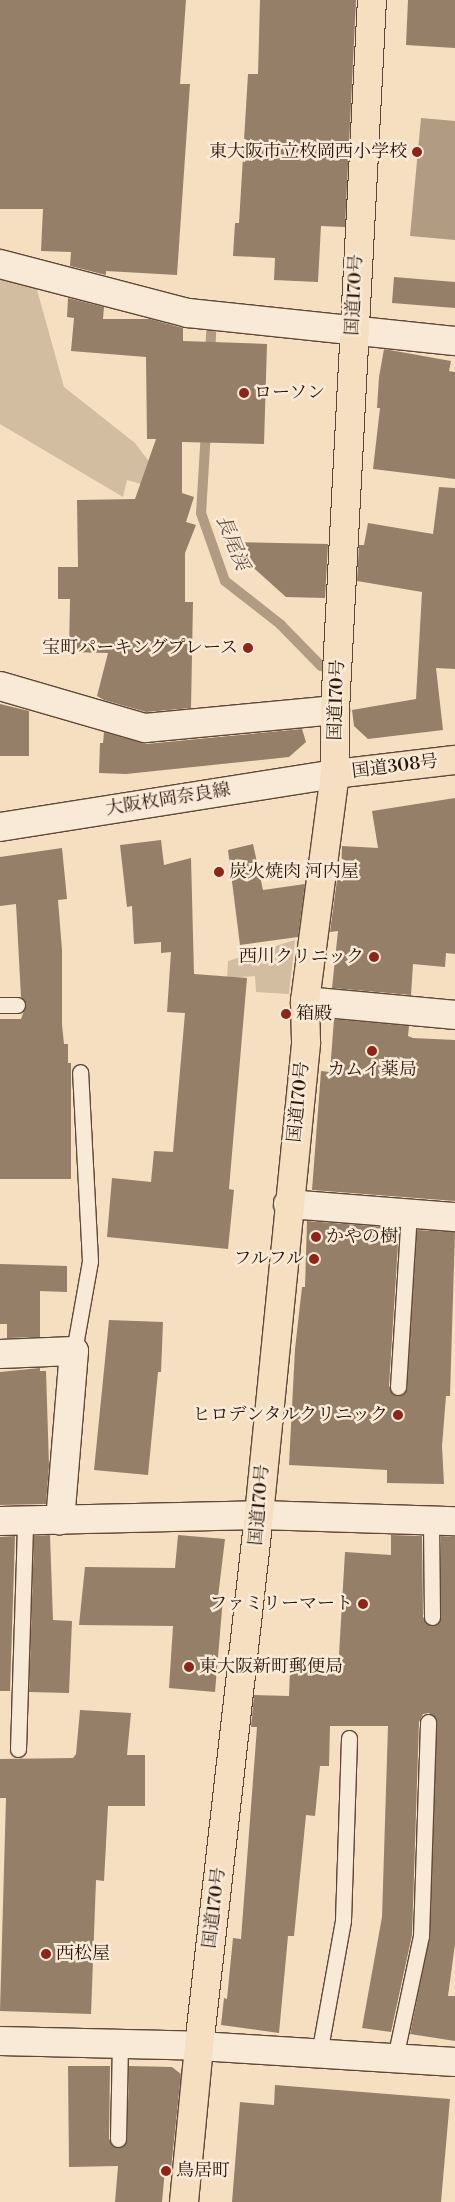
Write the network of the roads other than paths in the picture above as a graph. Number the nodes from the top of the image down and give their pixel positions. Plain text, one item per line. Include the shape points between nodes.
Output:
1 (372, 0) edge
2 (0, 264) edge
3 (354, 329) junction
4 (455, 341) edge
5 (0, 686) edge
6 (336, 710) junction
7 (455, 760) edge
8 (336, 774) junction
9 (0, 827) edge
10 (305, 1001) junction
11 (0, 1005) edge
12 (17, 1005) dead end
13 (455, 1015) edge
14 (80, 1072) dead end
15 (288, 1204) junction
16 (409, 1214) junction
17 (455, 1217) edge
18 (74, 1351) junction
19 (0, 1354) edge
20 (398, 1387) dead end
21 (259, 1515) junction
22 (60, 1520) junction
23 (12, 1521) edge
24 (443, 1521) edge
25 (432, 1617) dead end
26 (428, 1722) dead end
27 (349, 1738) dead end
28 (18, 1748) dead end
29 (0, 2041) edge
30 (120, 2044) junction
31 (199, 2046) junction
32 (319, 2054) junction
33 (395, 2058) junction
34 (455, 2062) edge
35 (118, 2139) dead end
36 (184, 2202) edge

1 - 3 highway, 国道170号
2 - 3 street via 188,313
3 - 4 street
3 - 6 highway, 国道170号
5 - 6 street via 145,728
6 - 8 highway, 国道170号
7 - 8 highway, 国道308号
8 - 9 street, 大阪枚岡奈良線
8 - 10 highway, 国道170号
10 - 13 street
10 - 15 highway, 国道170号 via 306,1042
11 - 12 lane
14 - 18 lane via 90,1261
15 - 16 street
15 - 21 highway, 国道170号
16 - 17 street
16 - 20 lane
18 - 19 street
18 - 22 street
21 - 22 street
21 - 24 street
21 - 31 highway, 国道170号
22 - 23 street
23 - 28 lane
24 - 25 lane
26 - 33 lane via 421,1936
27 - 32 lane via 343,1920
29 - 30 street
30 - 31 street
30 - 35 lane
31 - 32 street
31 - 36 highway, 国道170号
32 - 33 street
33 - 34 street

